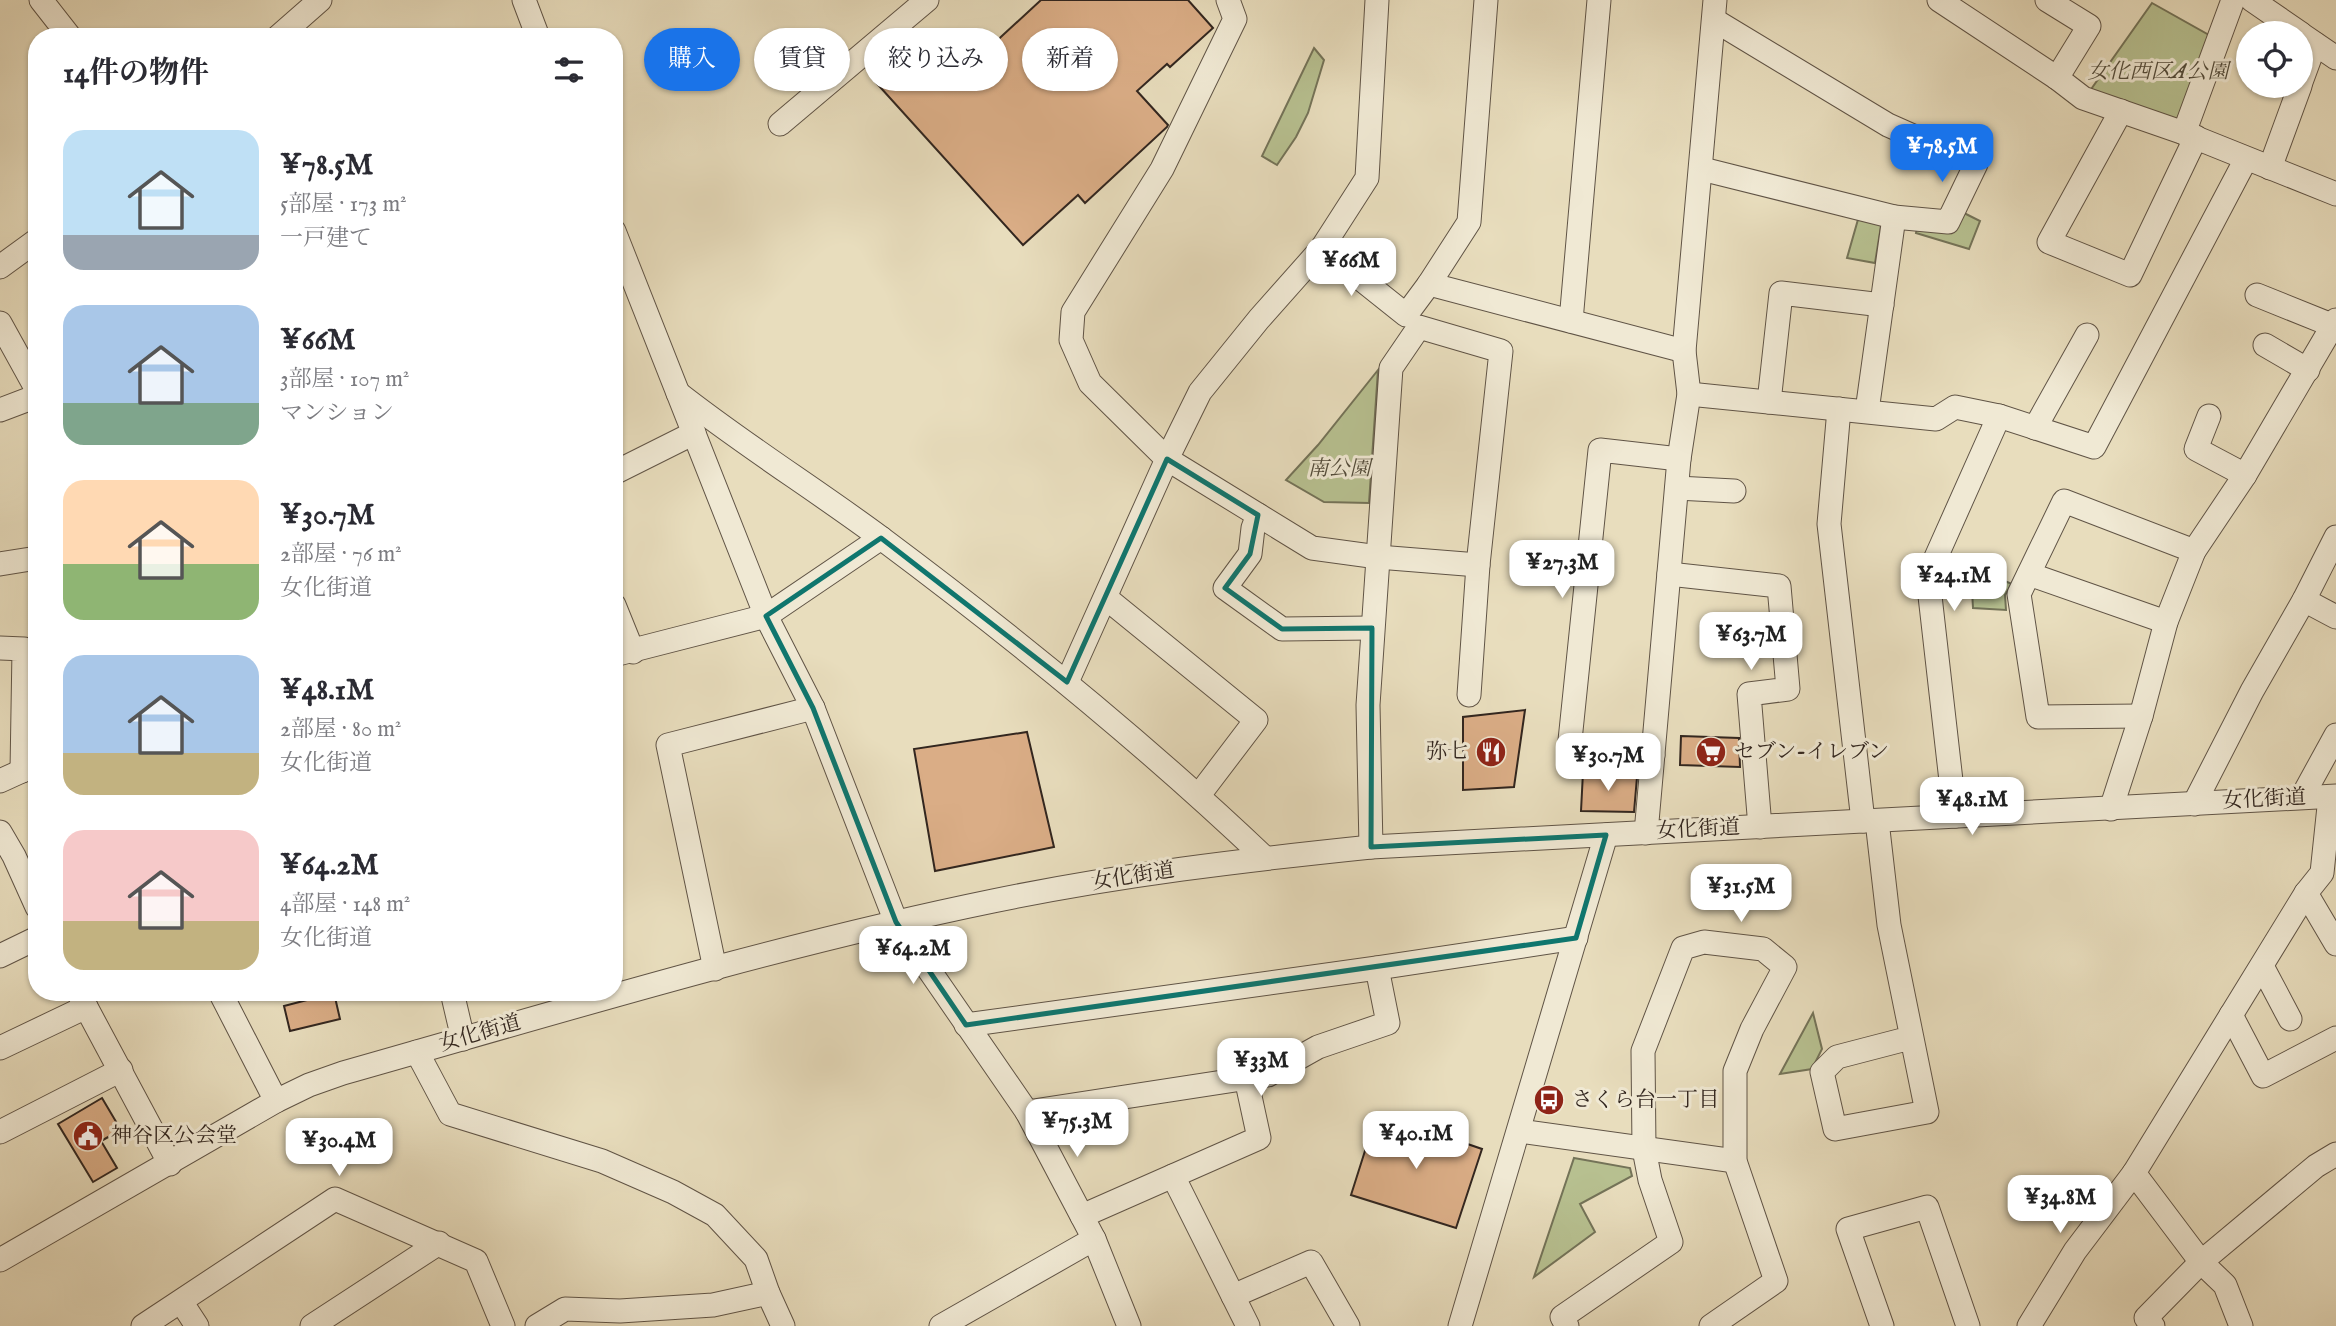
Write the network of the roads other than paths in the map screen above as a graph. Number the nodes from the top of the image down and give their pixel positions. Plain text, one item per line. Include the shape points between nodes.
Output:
1 (41, 0) edge
2 (524, 0) edge
3 (927, 0) edge
4 (1228, 0) edge
5 (1358, 0) edge
6 (1486, 0) edge
7 (1599, 0) edge
8 (1939, 0) edge
9 (2047, 0) edge
10 (2233, 0) edge
11 (2252, 0) edge
12 (312, 2) edge
13 (1376, 10) edge
14 (1715, 10) edge
15 (2283, 21) edge
16 (63, 28) edge
17 (287, 28) edge
18 (535, 28) edge
19 (2313, 42) edge
20 (2336, 58) edge
21 (2057, 78) junction
22 (2296, 98) edge
23 (2121, 111) junction
24 (780, 124) dead end
25 (2190, 135) junction
26 (2246, 159) junction
27 (2270, 168) junction
28 (1702, 169) junction
29 (2336, 194) edge
30 (1894, 217) junction
31 (28, 247) edge
32 (1322, 248) junction
33 (623, 254) edge
34 (0, 267) edge
35 (1429, 284) junction
36 (2257, 295) dead end
37 (1882, 305) junction
38 (1571, 321) junction
39 (0, 323) edge
40 (2335, 323) edge
41 (2087, 335) dead end
42 (2265, 345) dead end
43 (1684, 351) junction
44 (2308, 370) junction
45 (28, 374) edge
46 (678, 393) junction
47 (1689, 394) junction
48 (28, 400) edge
49 (1769, 402) junction
50 (1839, 409) junction
51 (0, 411) edge
52 (1867, 411) junction
53 (2000, 416) junction
54 (2209, 416) dead end
55 (2035, 428) junction
56 (694, 433) junction
57 (1167, 459) junction
58 (1679, 459) junction
59 (623, 468) edge
60 (2245, 475) junction
61 (1677, 488) junction
62 (1734, 491) dead end
63 (1258, 515) junction
64 (2336, 537) edge
65 (881, 538) junction
66 (2194, 551) junction
67 (1378, 557) junction
68 (28, 559) edge
69 (0, 564) edge
70 (1478, 565) junction
71 (1669, 574) junction
72 (2029, 574) junction
73 (1106, 598) junction
74 (2304, 600) junction
75 (766, 617) junction
76 (2336, 617) edge
77 (2166, 622) junction
78 (1372, 628) junction
79 (0, 648) edge
80 (623, 653) edge
81 (1067, 682) junction
82 (1469, 695) dead end
83 (813, 708) junction
84 (2141, 716) junction
85 (2336, 735) edge
86 (28, 744) edge
87 (1653, 755) junction
88 (28, 768) edge
89 (0, 781) edge
90 (1199, 795) junction
91 (2333, 796) edge
92 (2302, 797) junction
93 (2194, 804) junction
94 (2111, 809) junction
95 (1955, 816) junction
96 (1870, 821) junction
97 (1760, 827) junction
98 (0, 832) edge
99 (1646, 834) junction
100 (1606, 835) junction
101 (1371, 848) junction
102 (1265, 858) junction
103 (7, 859) edge
104 (28, 893) edge
105 (2306, 893) junction
106 (896, 922) junction
107 (1576, 938) junction
108 (28, 942) edge
109 (2336, 944) edge
110 (0, 956) edge
111 (2262, 966) junction
112 (1377, 968) junction
113 (715, 969) junction
114 (623, 990) edge
115 (80, 1001) edge
116 (83, 1001) edge
117 (225, 1001) edge
118 (454, 1001) edge
119 (580, 1001) edge
120 (2231, 1015) junction
121 (2290, 1019) dead end
122 (966, 1025) junction
123 (1910, 1038) junction
124 (2336, 1038) edge
125 (463, 1039) junction
126 (0, 1048) edge
127 (417, 1052) junction
128 (121, 1070) junction
129 (1246, 1078) junction
130 (276, 1101) junction
131 (1027, 1112) junction
132 (1519, 1131) junction
133 (0, 1132) edge
134 (1643, 1149) junction
135 (2336, 1154) edge
136 (1735, 1161) junction
137 (170, 1164) junction
138 (2134, 1173) junction
139 (1174, 1176) junction
140 (1082, 1216) junction
141 (1094, 1239) junction
142 (439, 1243) junction
143 (0, 1260) edge
144 (2201, 1262) junction
145 (768, 1293) junction
146 (1233, 1296) junction
147 (182, 1303) junction
148 (620, 1318) edge
149 (144, 1326) edge
150 (197, 1326) edge
151 (312, 1326) edge
152 (503, 1326) edge
153 (537, 1326) edge
154 (783, 1326) edge
155 (942, 1326) edge
156 (1129, 1326) edge
157 (1248, 1326) edge
158 (1348, 1326) edge
159 (1460, 1326) edge
160 (1567, 1326) edge
161 (1711, 1326) edge
162 (1882, 1326) edge
163 (1968, 1326) edge
164 (2029, 1326) edge
165 (2153, 1326) edge
166 (2241, 1326) edge

1 - 16 street
2 - 18 street
3 - 24 street
4 - 57 street via 1236,19 1168,156 1073,312 1071,340 1090,383
5 - 13 street
6 - 35 street via 1469,222
7 - 38 street
8 - 21 street
9 - 21 street via 2089,26
10 - 25 street
11 - 15 street
12 - 17 street
13 - 32 street via 1367,178
14 - 28 street
14 - 30 street via 1888,125 1976,164 1948,222
19 - 20 street
21 - 23 street via 2083,98
22 - 27 street
23 - 25 street
23 - 25 street via 2049,242 2130,275
25 - 26 street
26 - 27 street
26 - 55 street via 2094,447
27 - 29 street
28 - 30 street
28 - 43 street
30 - 37 street
31 - 34 street
32 - 35 street via 1406,315
32 - 57 street via 1200,392
33 - 46 street
35 - 38 street
36 - 40 street
37 - 49 street via 1781,293
37 - 52 street
38 - 43 street
39 - 45 street
40 - 44 street
41 - 55 street
42 - 44 street
43 - 47 street
44 - 60 street
46 - 56 street
46 - 65 street
47 - 49 street
47 - 58 street
48 - 51 street
49 - 50 street
50 - 52 street
50 - 96 street via 1829,524
52 - 53 street via 1936,419 1955,407
53 - 55 street
53 - 95 street via 1933,564 1930,596
54 - 60 street via 2196,449
56 - 59 street
56 - 75 street
57 - 63 street
57 - 73 street
58 - 61 street
58 - 87 street via 1600,450 1569,750
60 - 66 street
61 - 62 street
61 - 71 street
63 - 67 street via 1312,548
63 - 78 street via 1250,554 1225,588 1282,629
64 - 74 street
65 - 75 street
65 - 81 street
66 - 72 street via 2064,501
66 - 77 street
67 - 70 street
67 - 70 street via 1391,368 1419,327 1501,351
67 - 78 street
68 - 69 street
70 - 82 street
71 - 87 street
71 - 97 street via 1779,586 1788,689 1749,694
72 - 77 street
72 - 84 street via 2019,594 2038,717
73 - 81 street
73 - 90 street via 1256,720
74 - 76 street
74 - 93 street
75 - 80 street
75 - 83 street
77 - 84 street
78 - 101 street via 1368,705
79 - 86 street via 24,649
81 - 90 street
83 - 106 street
83 - 113 street via 668,745
84 - 94 street
85 - 92 street
87 - 99 street
88 - 89 street
90 - 102 street
91 - 92 street, 女化街道
91 - 105 street via 2322,873
92 - 93 street, 女化街道
93 - 94 street, 女化街道
94 - 95 street, 女化街道
95 - 96 street, 女化街道
96 - 97 street, 女化街道
96 - 123 street
97 - 99 street, 女化街道
98 - 103 street
99 - 100 street, 女化街道
100 - 101 street, 女化街道
100 - 107 street
101 - 102 street, 女化街道
102 - 106 street, 女化街道 via 1113,880
103 - 104 street
105 - 109 street
105 - 111 street
106 - 113 street, 女化街道
106 - 122 street
107 - 112 street
107 - 132 street
108 - 110 street
111 - 120 street
111 - 121 street
112 - 122 street
112 - 129 street via 1388,1024 1318,1047 1268,1076
113 - 114 street, 女化街道
115 - 126 street
116 - 128 street
117 - 130 street
118 - 125 street
119 - 125 street, 女化街道
120 - 124 street via 2263,1076
120 - 138 street
122 - 131 street
123 - 123 street via 1927,1112 1835,1129 1822,1072 1837,1057
125 - 127 street, 女化街道
127 - 130 street, 女化街道 via 342,1073
127 - 145 street via 450,1114 602,1161 715,1215 756,1259
128 - 133 street
128 - 137 street
129 - 131 street
129 - 139 street via 1259,1139
130 - 137 street, 女化街道
131 - 140 street
132 - 134 street
132 - 159 street
134 - 136 street
134 - 136 street via 1643,1051 1683,948 1704,942 1763,949 1785,967 1735,1071
134 - 160 street via 1671,1242 1562,1317
135 - 144 street
136 - 161 street via 1776,1281
137 - 143 street, 女化街道
138 - 144 street
138 - 164 street via 2075,1251
139 - 140 street
139 - 146 street
140 - 141 street
141 - 155 street
141 - 156 street
142 - 147 street via 335,1199
142 - 151 street
142 - 152 street via 476,1261
144 - 165 street via 2146,1318
144 - 166 street via 2225,1285
145 - 148 street
145 - 154 street
146 - 157 street
146 - 158 street via 1311,1262
147 - 149 street
147 - 150 street
148 - 153 street via 565,1309
162 - 163 street via 1848,1229 1927,1207

